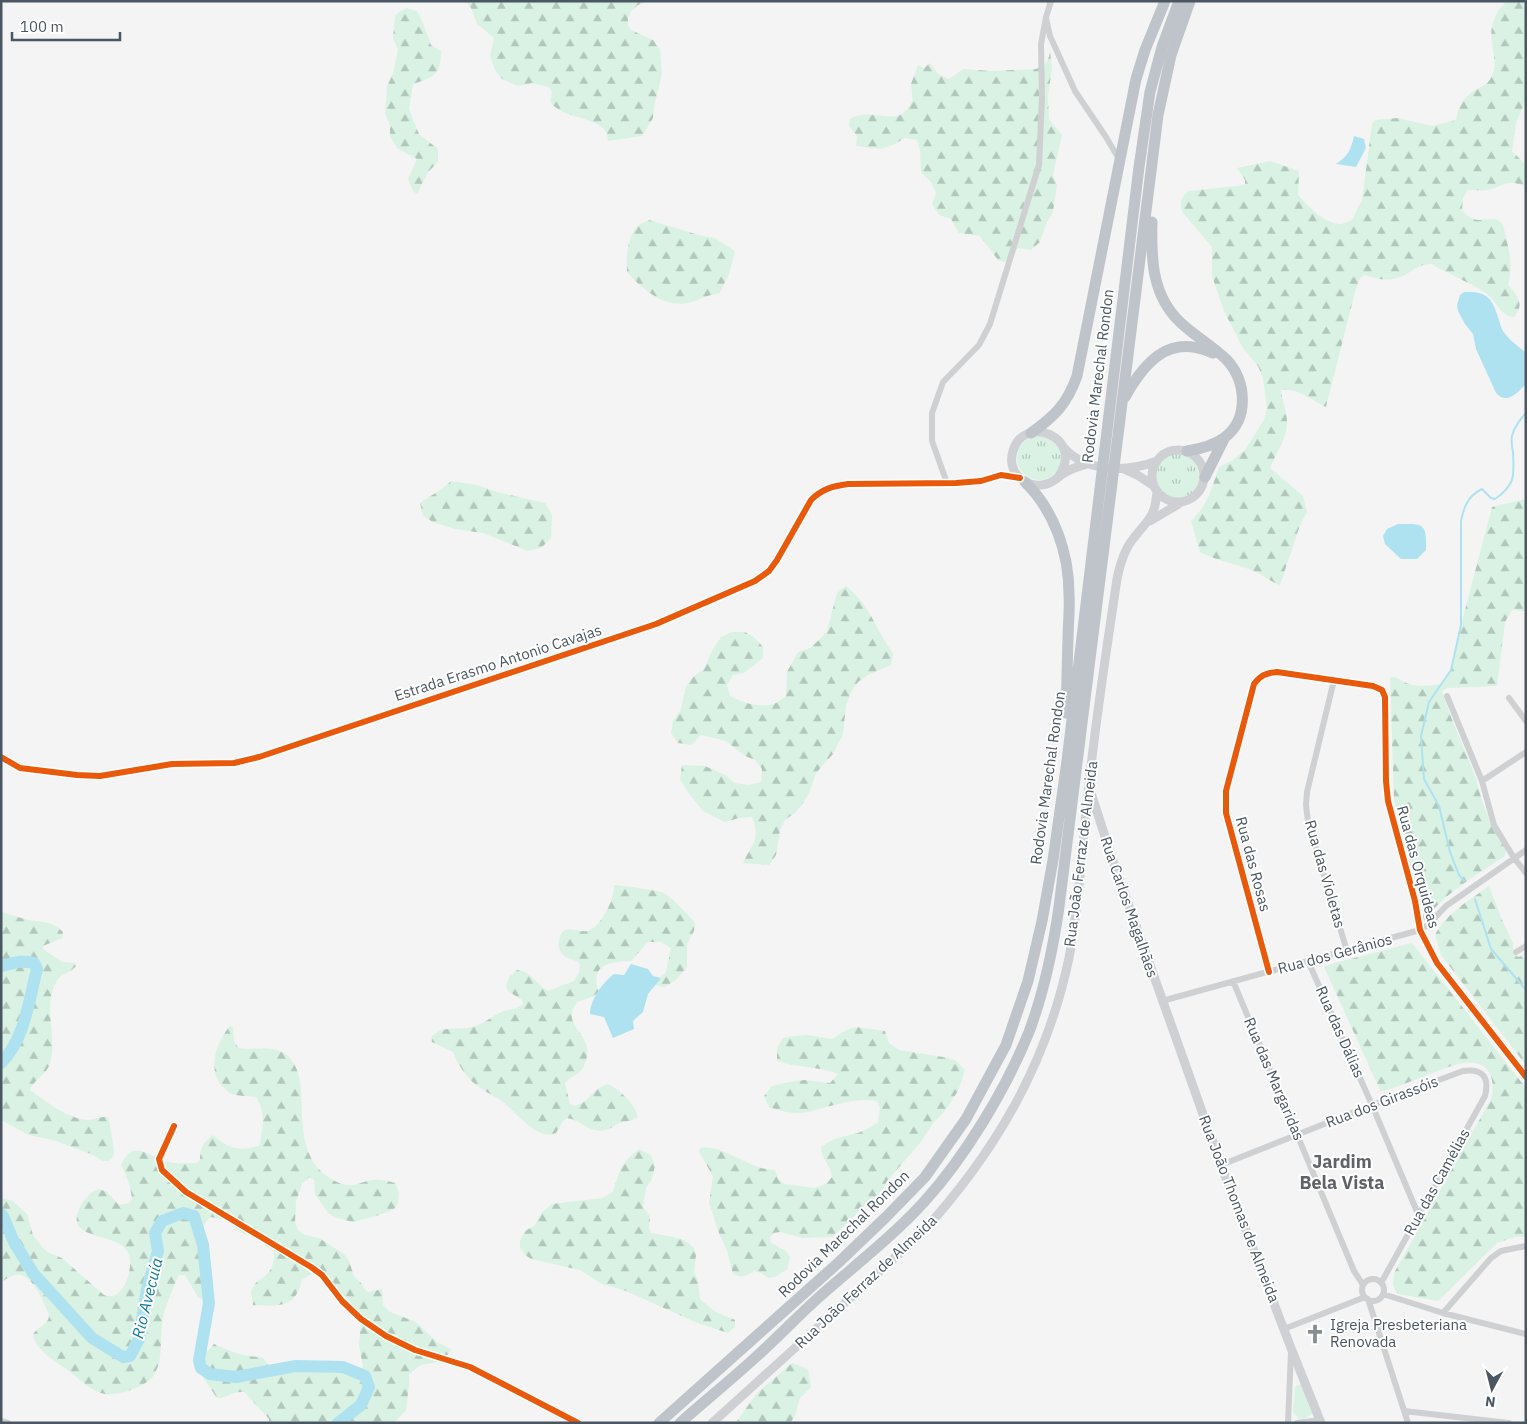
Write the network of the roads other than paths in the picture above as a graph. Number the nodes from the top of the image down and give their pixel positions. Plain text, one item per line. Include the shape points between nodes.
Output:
1 (1051, 1) edge
2 (1165, 1) edge
3 (1179, 1) edge
4 (1190, 1) edge
5 (1046, 17) junction
6 (1106, 137) junction
7 (1119, 137) junction
8 (1154, 159) junction
9 (1120, 161) junction
10 (1224, 357) junction
11 (1122, 403) junction
12 (1031, 433) junction
13 (1225, 438) junction
14 (1063, 448) junction
15 (1187, 451) junction
16 (1157, 461) junction
17 (1012, 464) junction
18 (1087, 464) junction
19 (1120, 465) junction
20 (1001, 475) junction
21 (1059, 476) junction
22 (1205, 477) junction
23 (1022, 480) junction
24 (947, 483) junction
25 (1156, 489) junction
26 (1184, 501) junction
27 (1148, 522) junction
28 (1334, 680) junction
29 (1447, 696) dead end
30 (1509, 698) dead end
31 (1526, 721) edge
32 (1526, 752) edge
33 (1, 757) edge
34 (1067, 761) junction
35 (1482, 781) junction
36 (1089, 785) junction
37 (1526, 850) edge
38 (1514, 858) junction
39 (1526, 872) edge
40 (1420, 930) junction
41 (1526, 946) edge
42 (1346, 950) junction
43 (1516, 952) dead end
44 (1308, 961) junction
45 (1268, 972) junction
46 (1233, 981) junction
47 (1162, 1001) junction
48 (1525, 1073) edge
49 (1486, 1079) joint
50 (1372, 1105) junction
51 (174, 1126) dead end
52 (1297, 1134) junction
53 (1221, 1165) junction
54 (1418, 1214) junction
55 (1526, 1246) edge
56 (1381, 1283) junction
57 (1363, 1285) junction
58 (1383, 1294) junction
59 (1366, 1298) junction
60 (1443, 1314) junction
61 (1284, 1329) junction
62 (1526, 1334) edge
63 (1291, 1348) junction
64 (1404, 1411) junction
65 (1, 1421) edge
66 (1321, 1421) edge
67 (8, 1423) edge
68 (578, 1423) edge
69 (659, 1423) edge
70 (680, 1423) edge
71 (712, 1423) edge
72 (1288, 1423) edge
73 (1297, 1423) edge
74 (1408, 1423) edge
75 (1509, 1423) edge

1 - 5 street
2 - 7 highway via 1140,66
3 - 34 highway, Rodovia Marechal Rondon via 1150,92
4 - 8 highway, Rodovia Marechal Rondon via 1171,55 1158,115
5 - 6 street via 1050,36 1075,91
5 - 24 street via 1041,44 1039,165 990,324 979,344 943,382 932,413 932,441
6 - 7 street
6 - 9 street
7 - 9 highway
8 - 10 highway via 1152,253 1159,293 1182,324
8 - 11 highway, Rodovia Marechal Rondon
9 - 12 highway via 1077,376 1065,404
10 - 11 highway via 1198,347 1168,350 1136,378
10 - 13 highway via 1238,375 1242,393 1240,414
11 - 19 highway, Rodovia Marechal Rondon
12 - 14 main road via 1046,433 1059,441
12 - 17 main road via 1015,445
13 - 15 highway
13 - 22 highway
14 - 18 main road
14 - 21 main road via 1065,463
15 - 16 main road via 1167,452
15 - 22 main road via 1200,461
16 - 19 main road via 1140,467
16 - 25 main road via 1152,473
17 - 20 street
17 - 23 main road
18 - 19 main road
18 - 21 main road
19 - 25 main road
19 - 70 highway, Rodovia Marechal Rondon via 1114,476 1055,934 1029,1032 1004,1085 967,1148 924,1202 878,1248
20 - 23 street
20 - 24 street, Estrada Erasmo Antonio Cavajas via 981,481
21 - 23 main road via 1046,484 1032,485
22 - 26 main road via 1198,493
23 - 34 highway via 1045,506 1051,518 1068,581 1064,732
24 - 33 street, Estrada Erasmo Antonio Cavajas via 834,486 819,492 811,500 777,560 755,581 656,624 259,757 234,763 172,764 100,776 20,768
25 - 26 main road via 1169,500
25 - 27 main road, Rua João Ferraz de Almeida via 1155,508
26 - 27 main road, Rua João Ferraz de Almeida
27 - 36 main road, Rua João Ferraz de Almeida via 1133,538 1120,565
28 - 40 street, Rua das Orquideas via 1374,686 1382,690 1385,697 1388,801
28 - 42 street, Rua das Violetas via 1306,805 1308,822
28 - 45 street, Rua das Rosas via 1277,672 1260,676 1254,684 1226,791 1226,813
29 - 35 street
30 - 31 street
32 - 35 street
34 - 69 highway, Rodovia Marechal Rondon via 1052,869 1028,981 1006,1045 966,1119 925,1177 886,1217
35 - 38 street via 1494,824
36 - 47 main road, Rua Carlos Magalhães
36 - 71 main road, Rua João Ferraz de Almeida via 1069,958 1048,1033 1032,1072 996,1138 948,1204 920,1235
37 - 38 street
38 - 39 street
38 - 40 street via 1446,906
40 - 42 street, Rua dos Gerânios
40 - 48 street, Rua das Orquideas via 1437,963
41 - 43 street
42 - 44 street, Rua dos Gerânios
44 - 45 street, Rua dos Gerânios
44 - 50 street, Rua das Dálias
45 - 46 street, Rua dos Gerânios
46 - 47 street, Rua dos Gerânios
46 - 52 street, Rua das Margaridas
47 - 53 main road, Rua João Thomas de Almeida
49 - 50 street, Rua dos Girassóis via 1474,1070 1463,1071
49 - 54 street, Rua das Camélias via 1485,1096
50 - 52 street, Rua dos Girassóis
50 - 54 street, Rua das Dálias
51 - 68 street via 159,1159 162,1170 186,1192 311,1267 322,1275 360,1319 386,1336 415,1350 470,1368
52 - 53 street, Rua dos Girassóis
52 - 57 street, Rua das Margaridas via 1354,1271
53 - 61 main road, Rua João Thomas de Almeida
54 - 56 street, Rua das Camélias
55 - 60 street via 1501,1251 1491,1258
56 - 57 street via 1372,1279
56 - 58 street
57 - 59 street
58 - 59 street via 1378,1300
58 - 60 street
59 - 61 street
59 - 64 street
60 - 62 street
61 - 63 main road, Rua João Thomas de Almeida
63 - 66 main road
63 - 72 street, Rua João Thomas de Almeida
64 - 74 street
64 - 75 street
65 - 67 street
66 - 73 street

